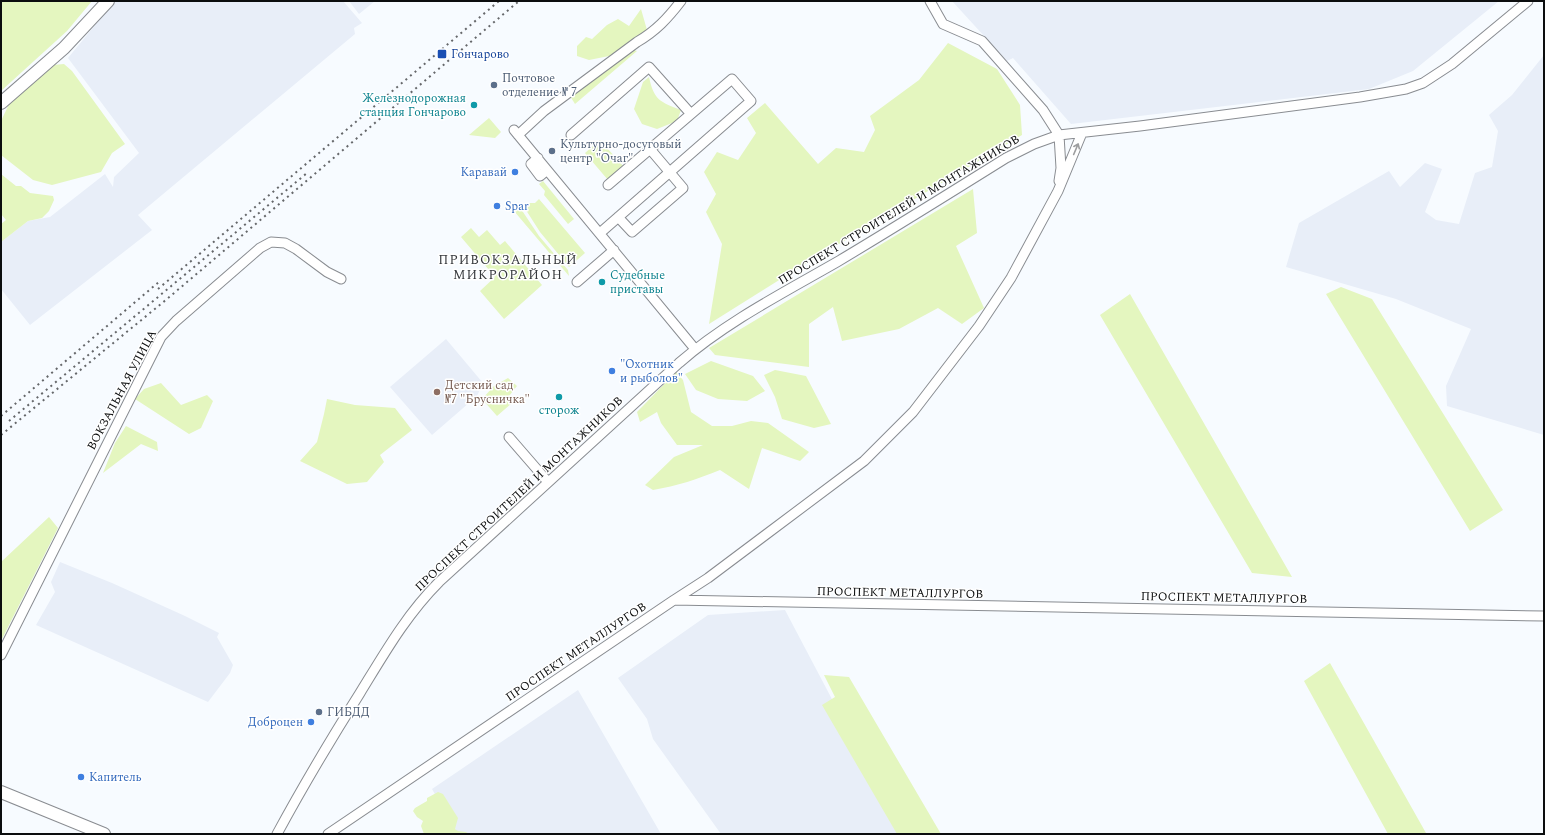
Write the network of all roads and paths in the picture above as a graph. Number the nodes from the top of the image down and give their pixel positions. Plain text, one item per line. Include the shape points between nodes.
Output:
1 (108, 1) edge
2 (681, 1) edge
3 (930, 1) edge
4 (1528, 1) edge
5 (1, 103) edge
6 (691, 114) junction
7 (1082, 133) junction
8 (571, 134) dead end
9 (1059, 135) junction
10 (650, 149) junction
11 (669, 171) junction
12 (608, 185) dead end
13 (1058, 191) junction
14 (618, 217) junction
15 (600, 233) junction
16 (614, 250) junction
17 (341, 279) dead end
18 (577, 282) dead end
19 (695, 349) junction
20 (509, 437) dead end
21 (548, 482) junction
22 (674, 600) junction
23 (1544, 616) edge
24 (1, 655) edge
25 (1, 792) edge
26 (287, 814) junction
27 (104, 834) edge
28 (269, 834) edge
29 (276, 834) edge
30 (328, 834) edge

1 - 5 main road via 64,48
2 - 15 street via 652,34 637,42 516,132
3 - 9 street via 943,24 982,41 1043,110
4 - 7 street, ПРОСПЕКТ СТРОИТЕЛЕЙ И МОНТАЖНИКОВ via 1452,64 1423,83 1406,89
6 - 8 street via 649,67
6 - 10 street
6 - 11 street via 732,79 751,101
7 - 9 street, ПРОСПЕКТ СТРОИТЕЛЕЙ И МОНТАЖНИКОВ
13 -> 7 street
9 - 13 street
9 - 19 street, ПРОСПЕКТ СТРОИТЕЛЕЙ И МОНТАЖНИКОВ via 1006,158 744,316
10 - 11 street
10 - 12 street
11 - 14 street
11 - 14 street via 683,188 632,232
13 - 22 street via 1011,278 979,326 913,412 864,461 708,578
14 - 15 street
15 - 16 street
16 - 18 street
16 - 19 street
17 - 24 street, ВОКЗАЛЬНАЯ УЛИЦА via 285,243 271,242 260,248 161,337
19 - 21 street, ПРОСПЕКТ СТРОИТЕЛЕЙ И МОНТАЖНИКОВ
20 - 21 street
21 - 26 street, ПРОСПЕКТ СТРОИТЕЛЕЙ И МОНТАЖНИКОВ via 419,603 374,670
22 - 23 street, ПРОСПЕКТ МЕТАЛЛУРГОВ
22 - 30 street, ПРОСПЕКТ МЕТАЛЛУРГОВ
25 - 27 main road
26 - 28 street, ПРОСПЕКТ СТРОИТЕЛЕЙ И МОНТАЖНИКОВ
26 - 29 street, ПРОСПЕКТ СТРОИТЕЛЕЙ И МОНТАЖНИКОВ

